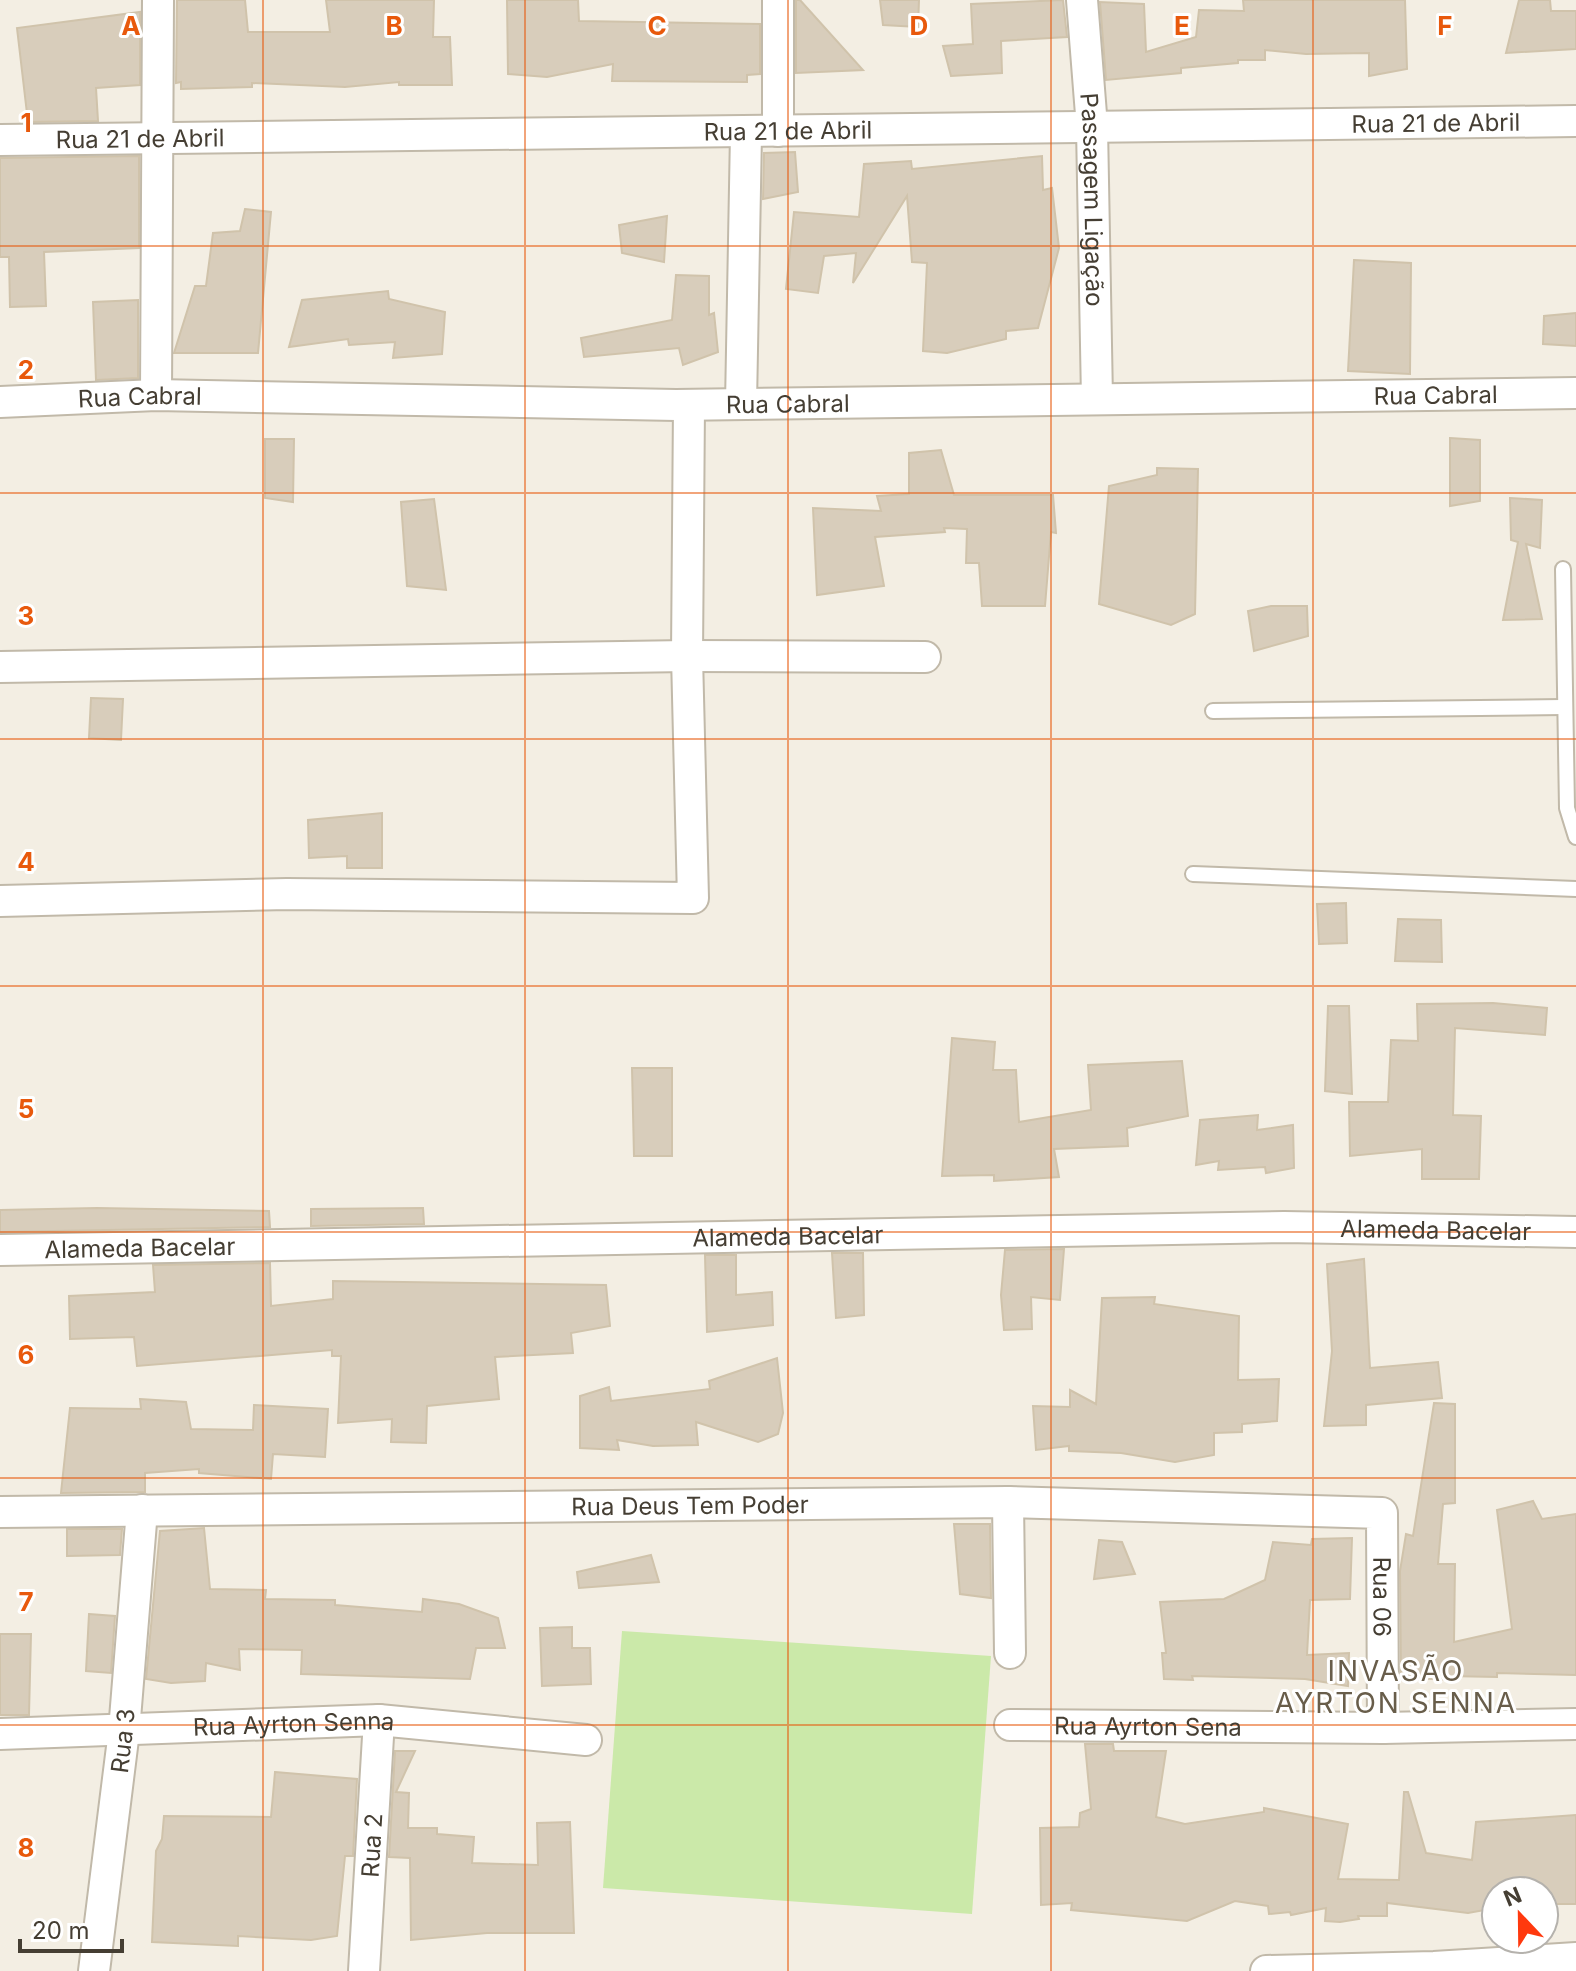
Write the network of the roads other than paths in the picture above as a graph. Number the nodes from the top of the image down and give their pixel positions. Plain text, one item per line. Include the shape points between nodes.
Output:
1 (158, 0) edge
2 (778, 0) edge
3 (1082, 0) edge
4 (1576, 121) edge
5 (1092, 127) junction
6 (778, 131) junction
7 (746, 133) junction
8 (157, 138) junction
9 (0, 140) edge
10 (1576, 393) edge
11 (156, 395) junction
12 (1097, 399) junction
13 (0, 402) edge
14 (741, 404) junction
15 (689, 405) junction
16 (1563, 569) dead end
17 (687, 656) junction
18 (925, 657) dead end
19 (0, 667) edge
20 (1563, 707) junction
21 (1213, 711) dead end
22 (1576, 837) edge
23 (1193, 874) dead end
24 (1576, 889) edge
25 (0, 901) edge
26 (1576, 1232) edge
27 (0, 1250) edge
28 (1008, 1502) junction
29 (142, 1510) junction
30 (0, 1512) edge
31 (1382, 1513) joint
32 (1010, 1653) dead end
33 (379, 1720) junction
34 (1576, 1724) edge
35 (1010, 1725) dead end
36 (1383, 1728) junction
37 (124, 1731) junction
38 (0, 1734) edge
39 (586, 1740) dead end
40 (1576, 1958) edge
41 (1339, 1969) edge
42 (1434, 1969) edge
43 (94, 1971) edge
44 (364, 1971) edge
45 (1266, 1971) edge

1 - 8 street
2 - 6 street
3 - 5 street, Passagem Ligação
4 - 5 street, Rua 21 de Abril
5 - 6 street, Rua 21 de Abril
5 - 12 street, Passagem Ligação
6 - 7 street, Rua 21 de Abril
7 - 8 street, Rua 21 de Abril
7 - 14 street
8 - 9 street, Rua 21 de Abril
8 - 11 street
10 - 12 street, Rua Cabral
11 - 13 street, Rua Cabral
11 - 15 street, Rua Cabral
12 - 14 street, Rua Cabral
14 - 15 street, Rua Cabral
15 - 17 street
16 - 20 lane
17 - 18 street
17 - 19 street
17 - 25 street via 693,898 287,894
20 - 21 lane
20 - 22 lane via 1567,808
23 - 24 lane
26 - 27 street, Alameda Bacelar via 1284,1227
28 - 29 street, Rua Deus Tem Poder
28 - 31 street, Rua Deus Tem Poder
28 - 32 street
29 - 30 street, Rua Deus Tem Poder
29 - 37 street, Rua 3
31 - 36 street, Rua 06
33 - 37 street, Rua Ayrton Senna
33 - 39 street, Rua Ayrton Senna
33 - 44 street, Rua 2
34 - 36 street, Rua Ayrton Sena
35 - 36 street, Rua Ayrton Sena
37 - 38 street, Rua Ayrton Senna
37 - 43 street, Rua 3
40 - 42 street
41 - 42 street
41 - 45 street

